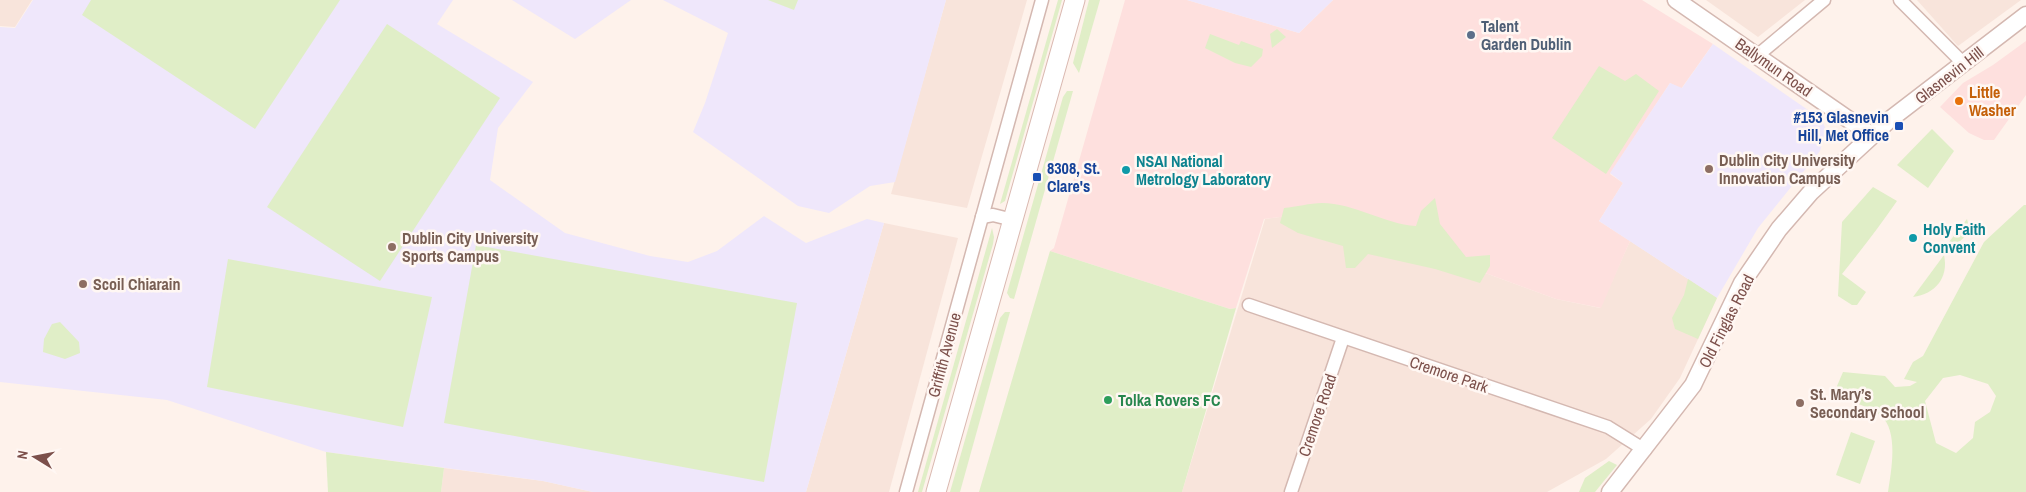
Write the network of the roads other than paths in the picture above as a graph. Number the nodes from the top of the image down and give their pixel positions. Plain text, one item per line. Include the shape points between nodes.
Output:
1 (1042, 0) edge
2 (1075, 0) edge
3 (1676, 0) edge
4 (1824, 0) edge
5 (1900, 0) edge
6 (2026, 15) edge
7 (1758, 55) junction
8 (1963, 63) junction
9 (1871, 135) junction
10 (982, 217) junction
11 (1014, 220) junction
12 (1249, 304) dead end
13 (1343, 338) junction
14 (1645, 450) junction
15 (906, 492) edge
16 (936, 492) edge
17 (1291, 492) edge
18 (1610, 492) edge

1 - 10 street, Griffith Avenue
2 - 11 main road, Griffith Avenue
3 - 7 street, Ballymun Road
4 - 7 street
5 - 8 street
6 - 8 street, Glasnevin Hill
7 - 9 street, Ballymun Road
8 - 9 street, Glasnevin Hill
9 - 14 street, Old Finglas Road via 1810,192 1779,229 1742,283 1693,386
10 - 11 street via 993,215
10 - 15 street, Griffith Avenue
11 - 16 main road, Griffith Avenue
12 - 13 street, Cremore Park
13 - 14 street, Cremore Park via 1608,428
13 - 17 street, Cremore Road
14 - 18 street, Old Finglas Road

